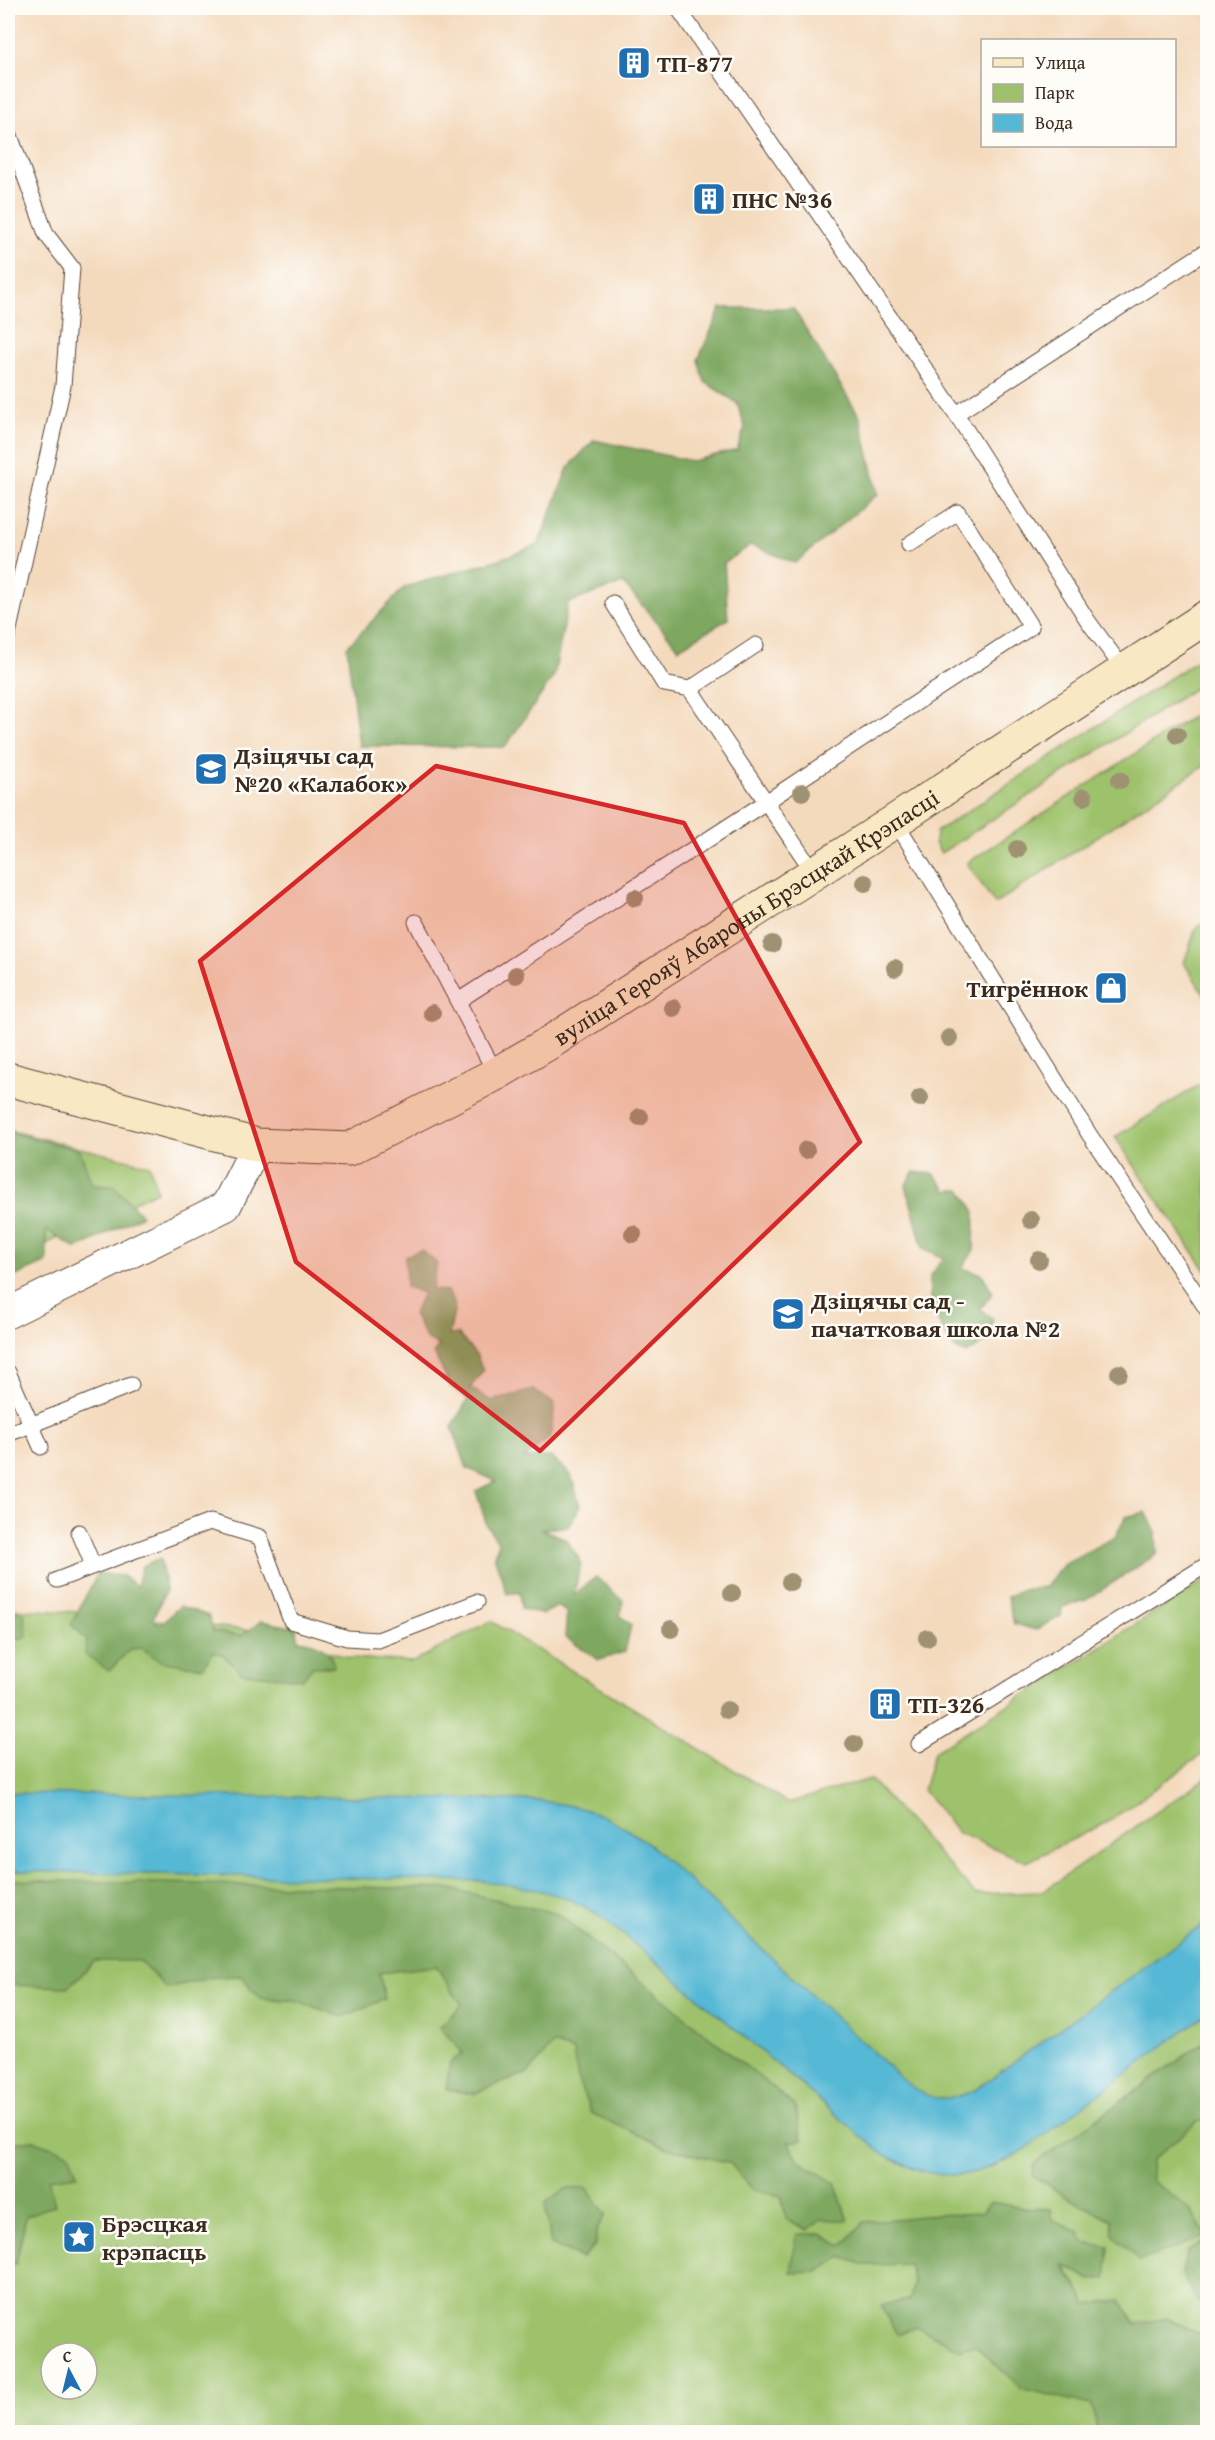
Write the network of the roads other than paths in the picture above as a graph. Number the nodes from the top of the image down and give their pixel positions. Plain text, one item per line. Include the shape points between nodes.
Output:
1 (678, 8) edge
2 (8, 130) edge
3 (1208, 250) edge
4 (956, 414) junction
5 (909, 544) dead end
6 (613, 603) dead end
7 (1208, 616) edge
8 (8, 634) edge
9 (756, 645) dead end
10 (1124, 670) junction
11 (690, 688) junction
12 (766, 802) junction
13 (895, 821) junction
14 (814, 873) junction
15 (416, 922) dead end
16 (458, 1000) junction
17 (496, 1074) junction
18 (8, 1079) edge
19 (257, 1145) junction
20 (1208, 1311) edge
21 (8, 1313) edge
22 (8, 1372) edge
23 (131, 1385) dead end
24 (31, 1424) junction
25 (8, 1434) edge
26 (41, 1447) dead end
27 (79, 1532) dead end
28 (1208, 1564) edge
29 (93, 1565) junction
30 (57, 1580) dead end
31 (477, 1602) dead end
32 (919, 1744) dead end

1 - 4 lane
2 - 8 lane via 46,234 72,268 63,386
3 - 4 lane
4 - 10 lane via 1088,621
5 - 12 lane via 958,512 1031,627
6 - 11 lane via 664,684
7 - 10 main road, вуліца Герояў Абароны Брэсцкай Крэпасці
9 - 11 lane
10 - 13 main road, вуліца Герояў Абароны Брэсцкай Крэпасці
11 - 12 lane
12 - 14 lane
12 - 16 lane
13 - 14 main road, вуліца Герояў Абароны Брэсцкай Крэпасці
13 - 20 lane via 1089,1134
14 - 17 main road, вуліца Герояў Абароны Брэсцкай Крэпасці
15 - 16 lane
16 - 17 lane
17 - 19 main road, вуліца Герояў Абароны Брэсцкай Крэпасці via 349,1149
18 - 19 main road, вуліца Герояў Абароны Брэсцкай Крэпасці
19 - 21 street via 226,1206
22 - 24 lane
23 - 24 lane
24 - 25 lane
24 - 26 lane
27 - 29 lane
28 - 32 lane
29 - 30 lane
29 - 31 lane via 210,1522 260,1537 291,1621 347,1638 378,1640

